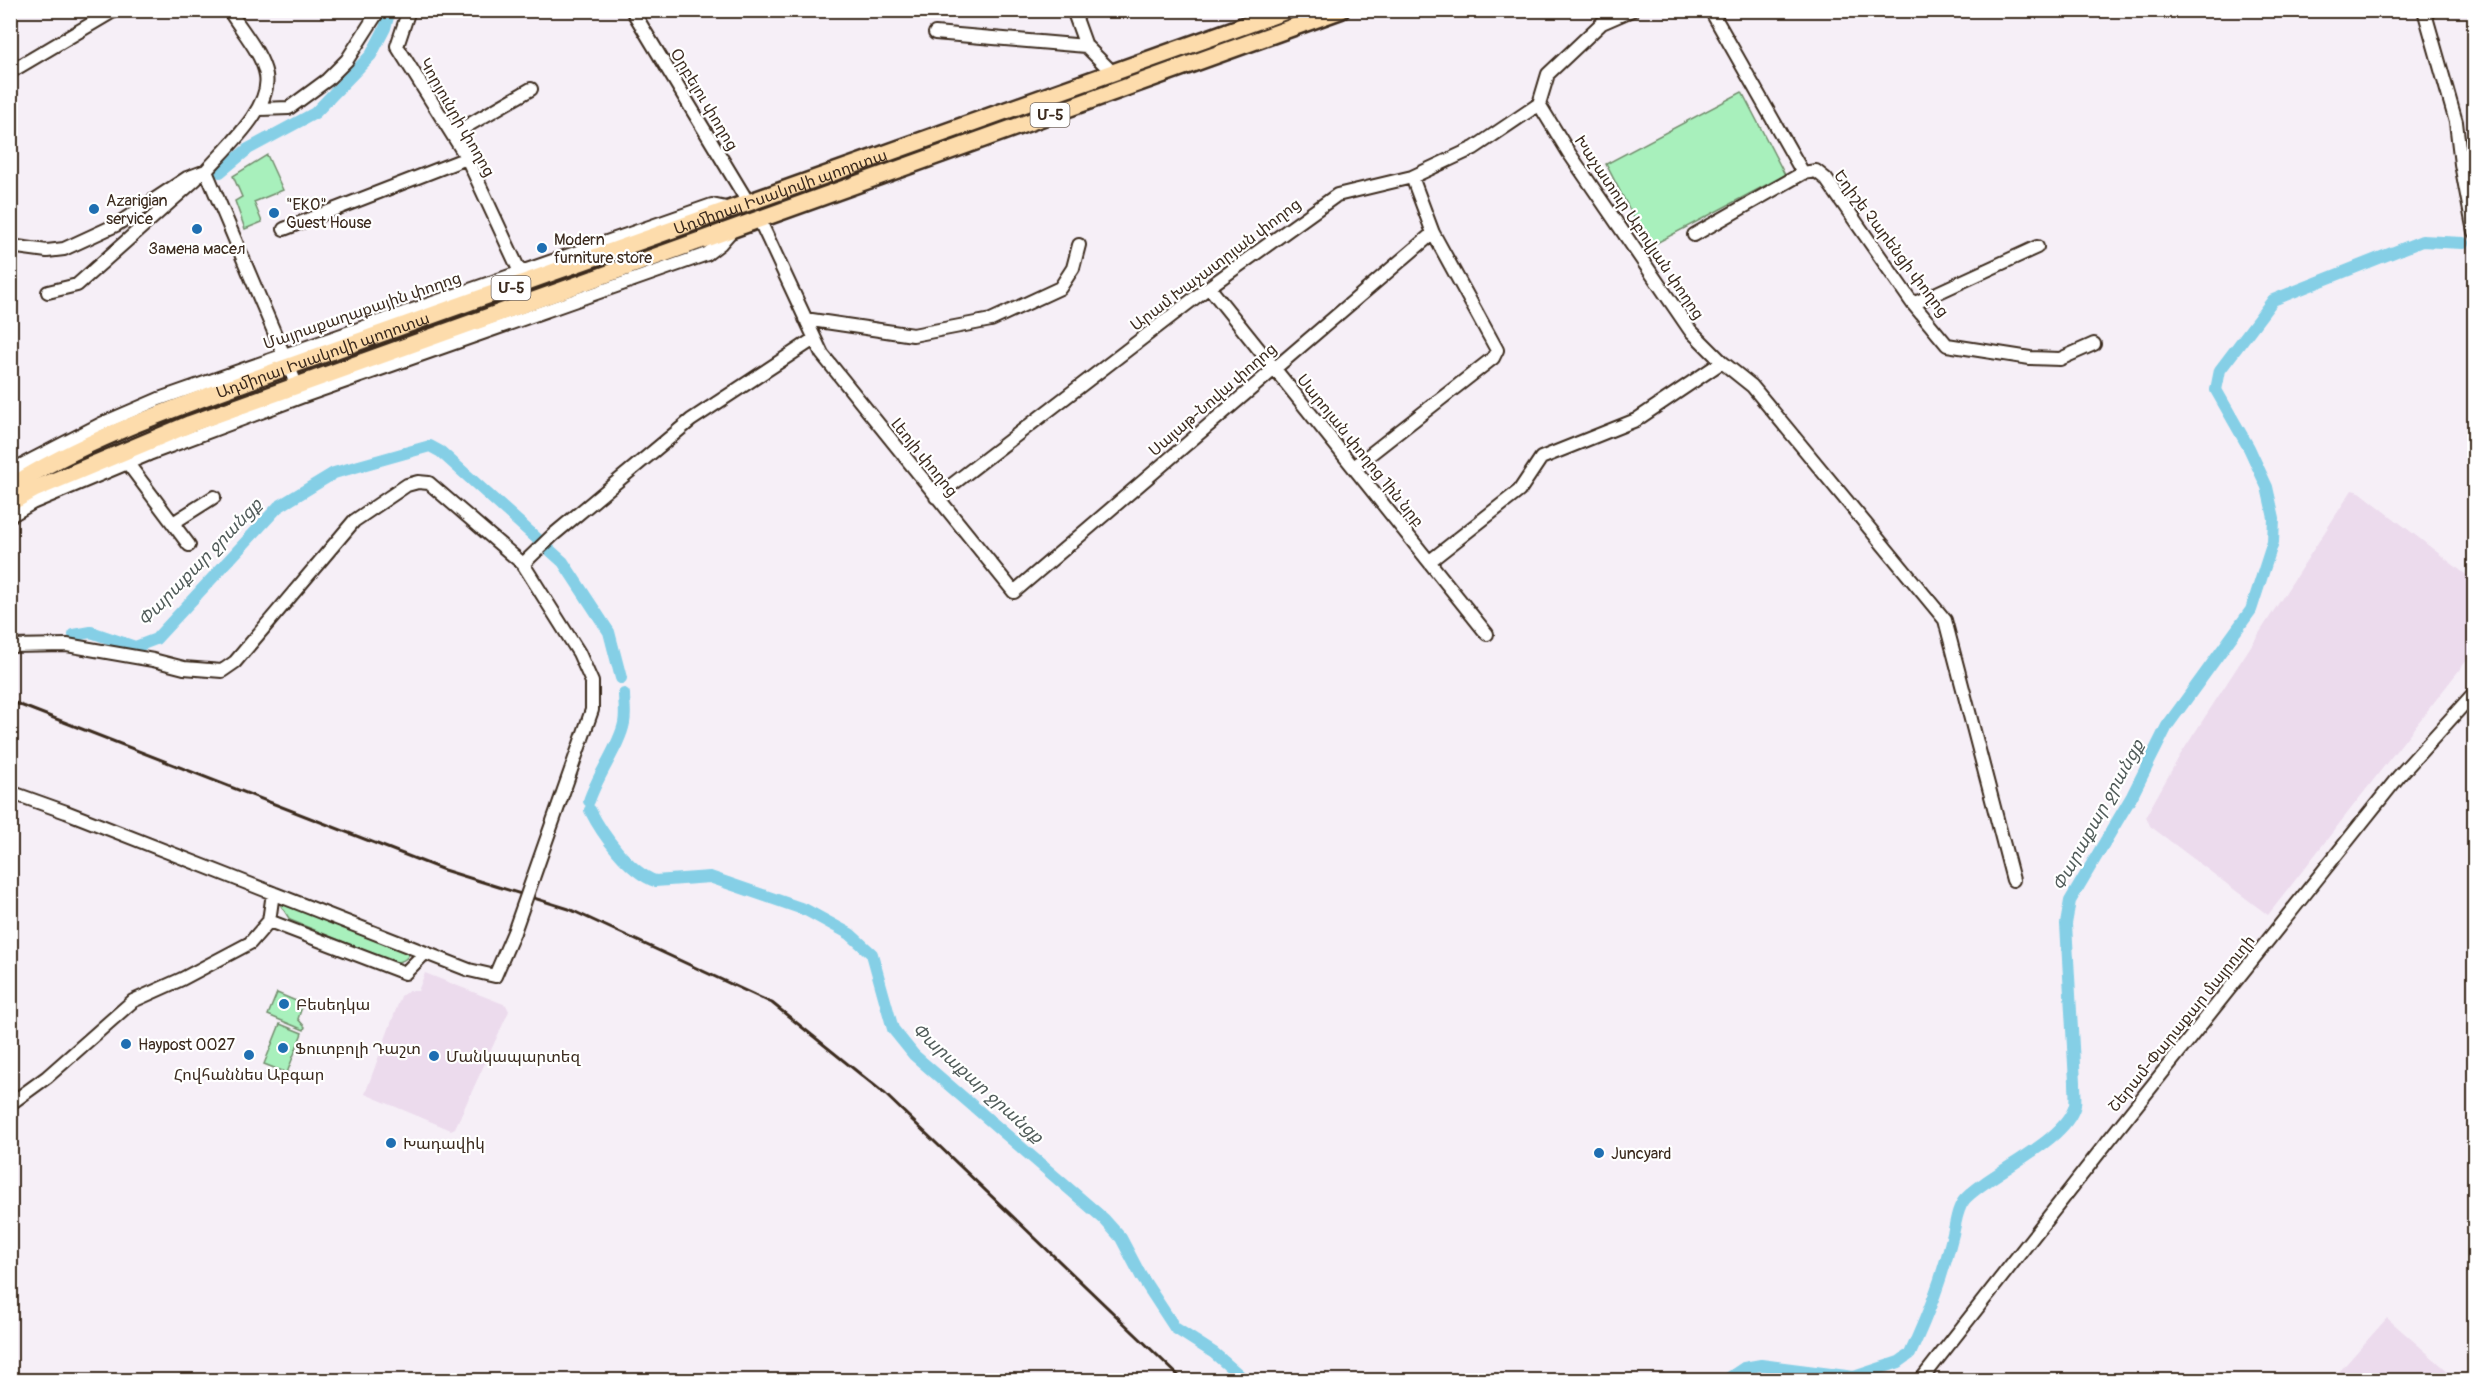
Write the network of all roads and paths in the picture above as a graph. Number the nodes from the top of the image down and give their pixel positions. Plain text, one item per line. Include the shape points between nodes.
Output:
1 (115, 10) edge
2 (229, 10) edge
3 (379, 10) edge
4 (409, 10) edge
5 (632, 10) edge
6 (1073, 10) edge
7 (1287, 10) edge
8 (1341, 10) edge
9 (1632, 10) edge
10 (1715, 10) edge
11 (2424, 10) edge
12 (935, 33) dead end
13 (1086, 46) junction
14 (10, 72) edge
15 (1113, 73) junction
16 (531, 89) dead end
17 (1539, 104) junction
18 (260, 109) junction
19 (453, 134) junction
20 (467, 158) junction
21 (206, 171) junction
22 (1803, 173) junction
23 (1412, 177) junction
24 (749, 204) junction
25 (732, 210) junction
26 (759, 219) junction
27 (284, 229) dead end
28 (1433, 232) junction
29 (2475, 232) edge
30 (1694, 235) dead end
31 (1079, 245) dead end
32 (10, 246) edge
33 (2037, 247) dead end
34 (520, 272) junction
35 (1209, 287) junction
36 (48, 292) dead end
37 (1913, 304) junction
38 (805, 319) junction
39 (814, 339) junction
40 (2094, 344) dead end
41 (287, 360) junction
42 (1722, 362) junction
43 (1274, 367) junction
44 (299, 391) junction
45 (124, 458) junction
46 (1354, 466) junction
47 (10, 471) edge
48 (10, 487) edge
49 (214, 497) dead end
50 (936, 497) junction
51 (10, 503) edge
52 (10, 516) edge
53 (173, 523) junction
54 (189, 545) dead end
55 (1430, 561) junction
56 (524, 564) junction
57 (1014, 592) joint
58 (1487, 634) dead end
59 (10, 646) edge
60 (2475, 693) edge
61 (10, 792) edge
62 (2013, 880) dead end
63 (273, 893) junction
64 (269, 921) junction
65 (424, 953) junction
66 (10, 1104) edge
67 (1920, 1380) edge

1 - 14 street
2 - 18 street via 266,76
3 - 18 street via 347,60 327,80 289,108
4 - 19 street, Կորյունրի փողոց via 397,46
5 - 24 street, Օրբելու փողոց
6 - 13 street
7 - 15 highway, Ադմիրալ Իսակովի պողոտա / Մ-5
8 - 26 highway, Ադմիրալ Իսակովի պողոտա / Մ-5
9 - 17 street via 1602,22 1548,74
10 - 22 street via 1725,40
11 - 29 street via 2456,122
12 - 13 street
13 - 15 street
15 - 24 highway, Ադմիրալ Իսակովի պողոտա / Մ-5
16 - 19 street
17 - 23 street, Արամ Խաչատրյան փողոց via 1474,148
17 - 42 street, Խաչատուր Աբովյան փողոց via 1690,330
18 - 21 street
19 - 20 street, Կորյունրի փողոց
20 - 27 street
20 - 34 street, Կորյունրի փողոց
21 - 32 street via 187,178 116,225 64,249
21 - 36 street via 77,285
21 - 41 street
22 - 30 street
22 - 37 street, Եղիշե Չարենցի փողոց via 1816,171 1826,179
23 - 28 street
23 - 35 street, Արամ Խաչատրյան փողոց via 1337,195
24 - 25 highway, Ադմիրալ Իսակովի պողոտա / Մ-5
25 - 34 street, Մայրաքաղաքային փողոց via 712,205
25 - 41 highway, Ադմիրալ Իսակովի պողոտա / Մ-5
26 - 38 street, Լեոյի փողոց
26 - 44 highway, Ադմիրալ Իսակովի պողոտա / Մ-5
28 - 43 street, Սայաթ-Նովա փողոց
28 - 46 street via 1497,347 1493,358
31 - 38 street via 1073,268 1060,288 991,320 913,335
33 - 37 street
34 - 41 street, Մայրաքաղաքային փողոց
35 - 43 street, Սարոյան փողոց 1ին նրբ
35 - 50 street, Արամ Խաչատրյան փողոց
37 - 40 street, Եղիշե Չարենցի փողոց via 1947,345 2019,357 2060,359
38 - 39 street, Լեոյի փողոց
39 - 50 street, Լեոյի փողոց
39 - 56 street via 691,420
41 - 44 street
41 - 47 street, Մայրաքաղաքային փողոց via 159,399
41 - 48 highway, Ադմիրալ Իսակովի պողոտա / Մ-5 via 79,450
42 - 55 street via 1636,420 1541,458 1519,491
42 - 62 street, Խաչատուր Աբովյան փողոց via 1752,386 1945,620
43 - 46 street, Սարոյան փողոց 1ին նրբ
43 - 57 street, Սայաթ-Նովա փողոց
44 - 45 highway, Ադմիրալ Իսակովի պողոտա / Մ-5
45 - 51 highway, Ադմիրալ Իսակովի պողոտա / Մ-5 via 35,489
45 - 52 street
45 - 53 street
46 - 55 street, Սարոյան փողոց 1ին նրբ
49 - 53 street
50 - 57 street, Լեոյի փողոց
53 - 54 street
55 - 58 street, Սարոյան փողոց 1ին նրբ
56 - 59 street via 437,489 418,482 407,485 354,521 235,662 222,671 184,668 67,645
56 - 65 street, bridge via 579,653 592,682 592,710 495,976
60 - 67 street, Շերամ-Փարաքար մայրուղի via 2399,776
61 - 63 street
63 - 64 street
63 - 65 street
64 - 65 street via 405,974
64 - 66 street via 250,943 133,1001 47,1077

